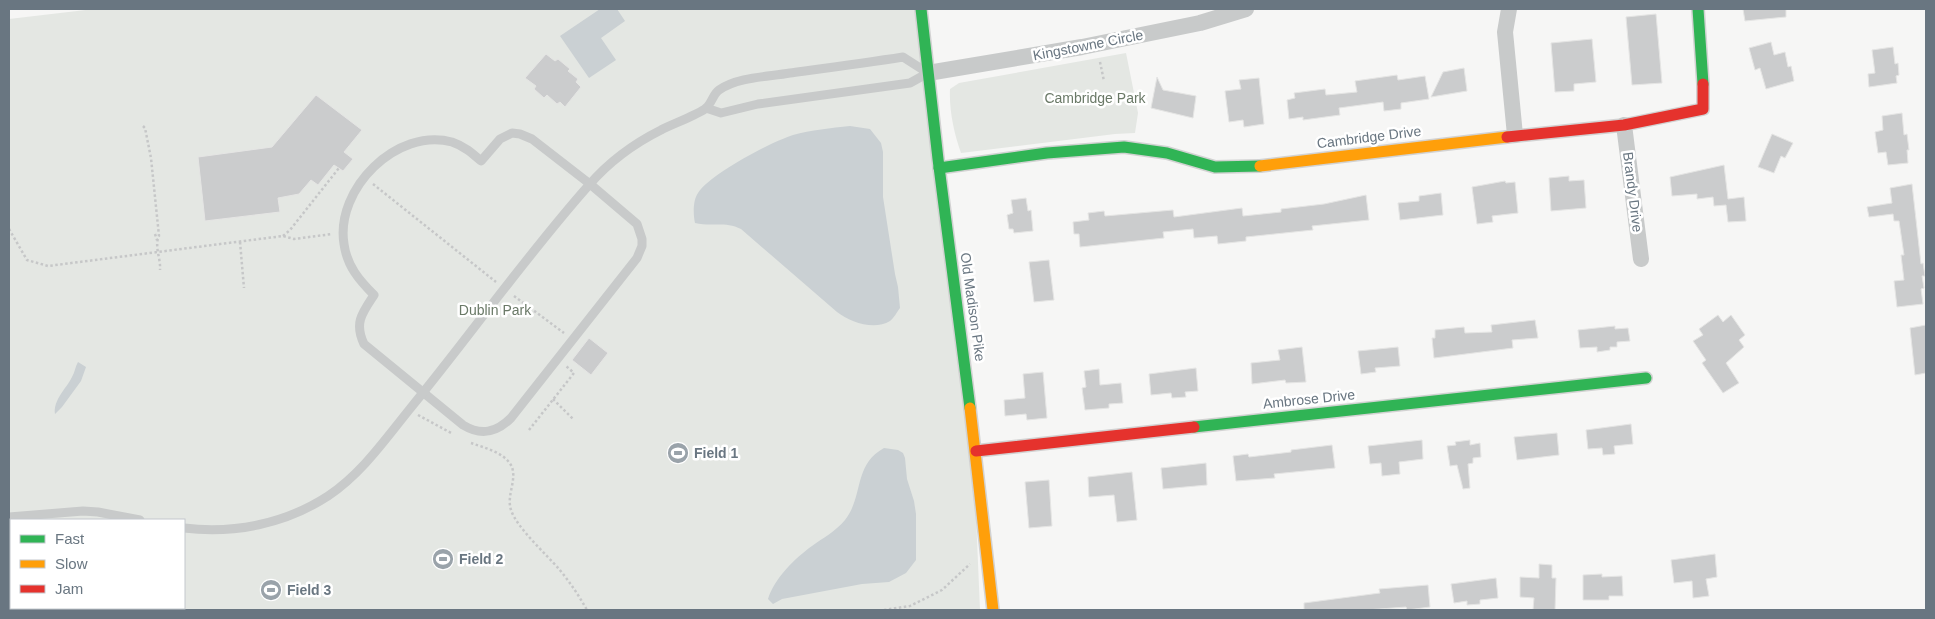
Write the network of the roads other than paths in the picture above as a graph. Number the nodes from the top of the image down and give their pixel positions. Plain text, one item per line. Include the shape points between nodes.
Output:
1 (921, 9) edge
2 (1246, 9) edge
3 (1509, 9) edge
4 (1698, 9) edge
5 (928, 73) junction
6 (706, 108) junction
7 (1624, 125) junction
8 (1515, 135) junction
9 (939, 168) junction
10 (590, 184) junction
11 (1641, 259) dead end
12 (1646, 378) dead end
13 (424, 394) junction
14 (976, 451) junction
15 (9, 517) edge
16 (135, 519) edge
17 (185, 528) edge
18 (993, 610) edge

1 - 5 street, Old Madison Pike
2 - 5 street, Kingstowne Circle via 1182,27
3 - 8 street via 1505,32
4 - 7 street, Cambridge Drive via 1703,110
5 - 6 lane via 910,83 758,104 721,113
5 - 6 lane via 903,57 749,79 717,90
5 - 9 street, Old Madison Pike
6 - 10 lane via 640,142
7 - 8 street, Cambridge Drive
7 - 11 street, Brandy Drive
8 - 9 street, Cambridge Drive via 1249,167 1215,167 1167,153 1124,147 1047,153
9 - 14 street, Old Madison Pike
10 - 13 lane via 504,288
10 - 13 lane via 636,224 642,246 637,258 511,418 498,429 479,432 468,428
10 - 13 lane via 532,139 512,133 500,139 481,161 466,148 435,140 415,142 389,153 370,172 351,200 343,236 351,267 374,296 360,316 360,332 364,344
12 - 14 street, Ambrose Drive
13 - 17 lane via 378,450 328,496 277,520 255,526 219,530
14 - 18 street, Old Madison Pike
15 - 16 lane via 83,511

